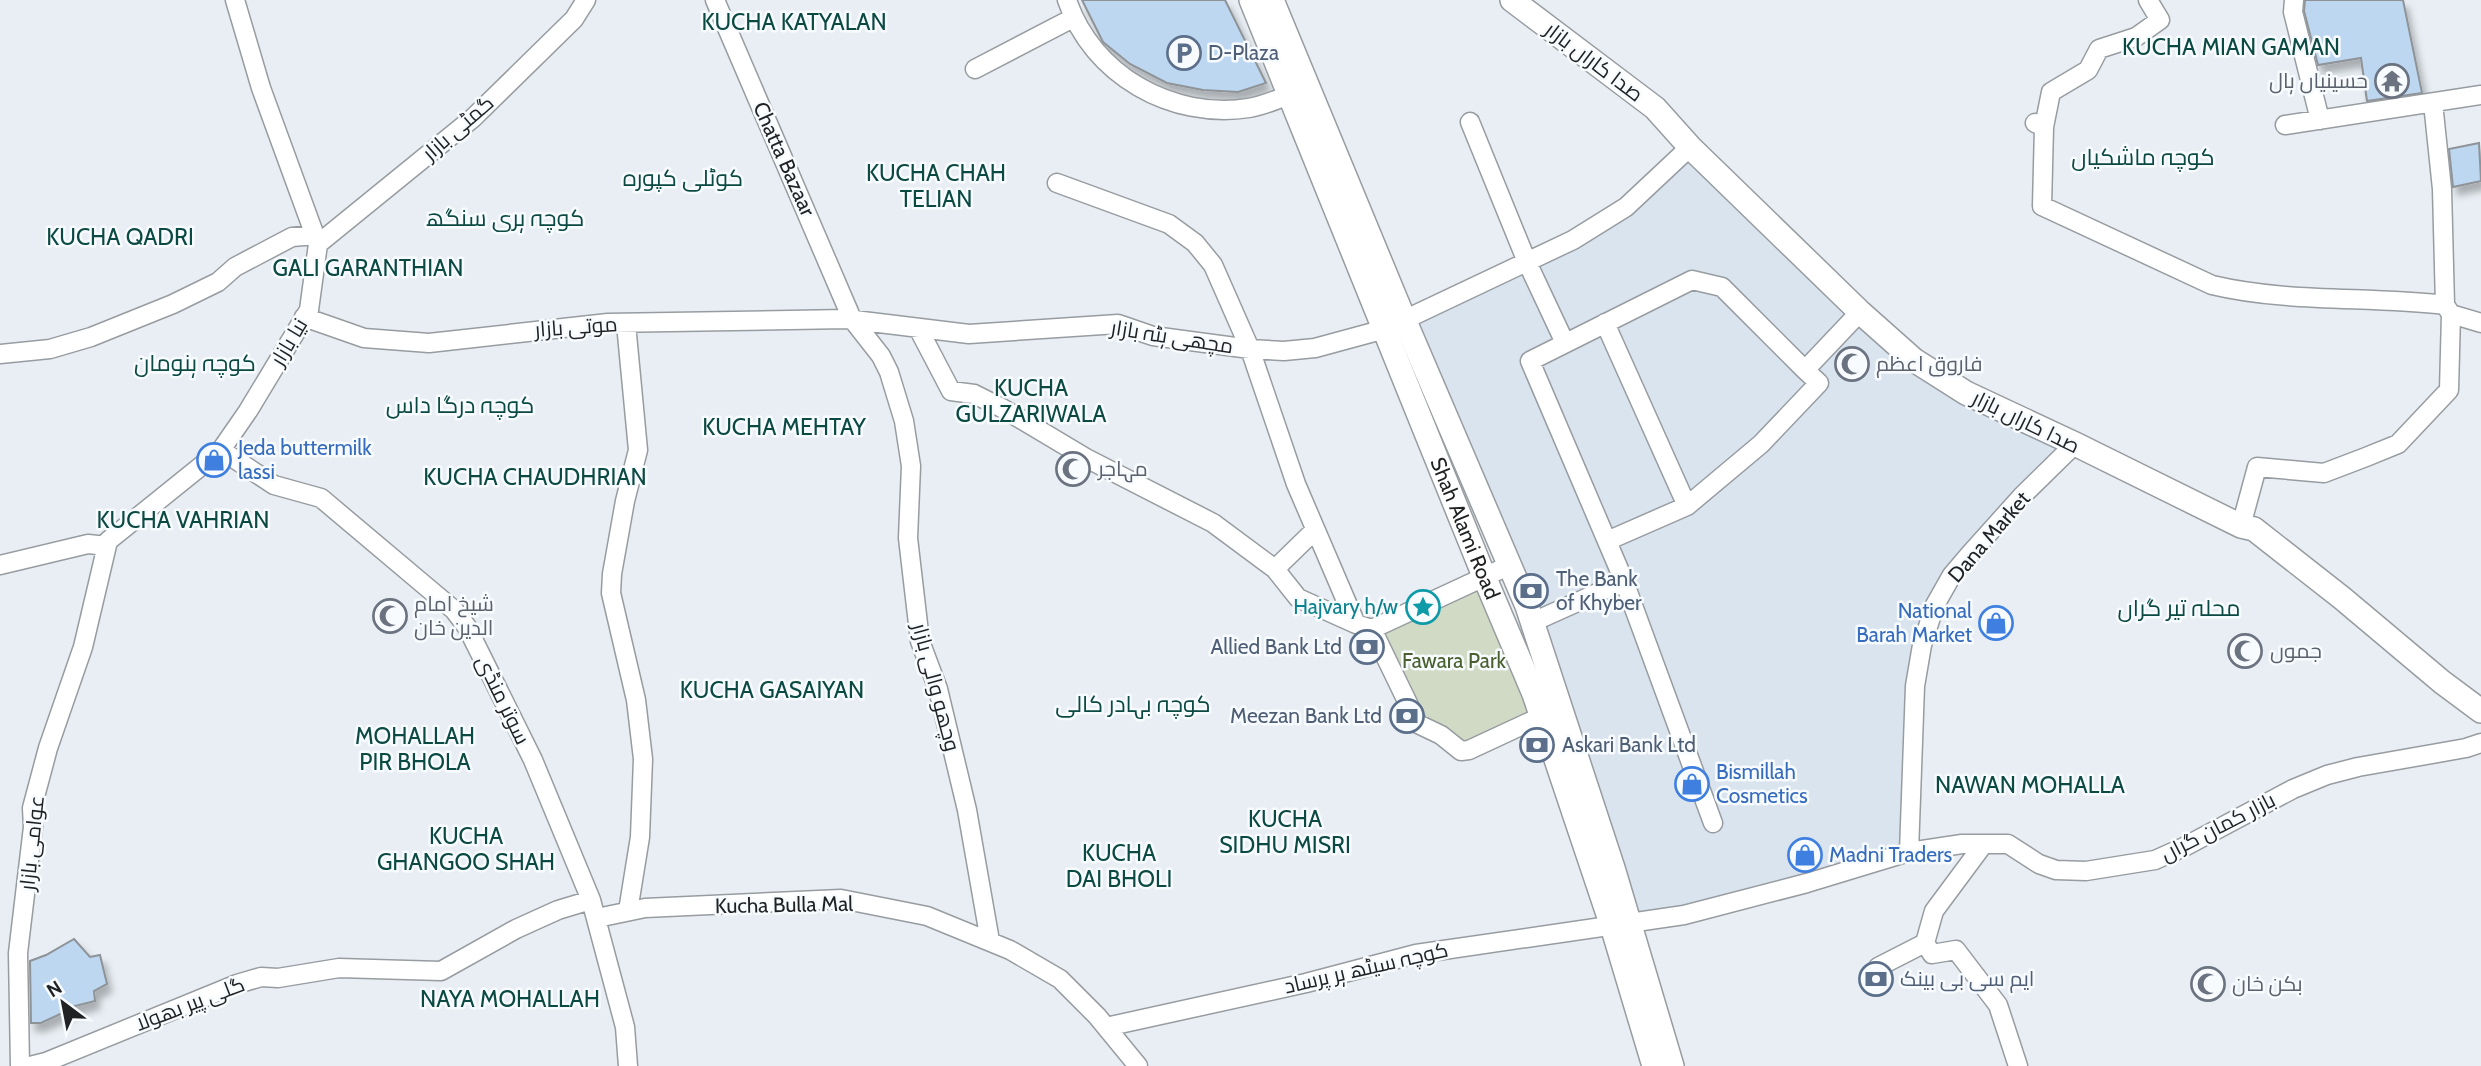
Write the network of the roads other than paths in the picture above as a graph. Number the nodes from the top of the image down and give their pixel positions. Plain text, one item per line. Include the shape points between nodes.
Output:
1 (235, 0) edge
2 (586, 0) edge
3 (715, 0) edge
4 (1067, 0) edge
5 (1251, 0) edge
6 (1272, 0) edge
7 (1512, 0) edge
8 (2148, 0) edge
9 (2294, 0) edge
10 (1073, 18) junction
11 (975, 69) dead end
12 (1290, 95) junction
13 (2481, 95) edge
14 (2433, 103) junction
15 (2320, 120) junction
16 (1470, 122) dead end
17 (2285, 125) dead end
18 (1690, 147) junction
19 (1058, 183) dead end
20 (316, 240) junction
21 (1527, 262) junction
22 (2448, 309) junction
23 (1860, 312) junction
24 (304, 317) junction
25 (852, 319) junction
26 (2481, 323) edge
27 (626, 324) junction
28 (1394, 324) junction
29 (1605, 324) junction
30 (918, 328) junction
31 (1565, 343) junction
32 (1250, 349) junction
33 (0, 354) edge
34 (1805, 370) junction
35 (2075, 444) junction
36 (221, 450) junction
37 (1687, 506) junction
38 (2241, 526) junction
39 (1315, 530) junction
40 (1607, 541) junction
41 (107, 546) junction
42 (0, 565) edge
43 (1510, 565) junction
44 (1275, 569) junction
45 (1484, 576) junction
46 (1624, 581) junction
47 (1532, 622) junction
48 (1364, 627) junction
49 (2481, 711) edge
50 (1551, 712) junction
51 (2481, 743) edge
52 (1713, 823) dead end
53 (1983, 845) junction
54 (1909, 852) junction
55 (591, 900) junction
56 (628, 911) junction
57 (597, 918) junction
58 (1621, 924) junction
59 (990, 941) junction
60 (1925, 943) junction
61 (1878, 967) dead end
62 (1106, 1027) junction
63 (20, 1066) edge
64 (30, 1066) edge
65 (628, 1066) edge
66 (1138, 1066) edge
67 (1654, 1066) edge
68 (1672, 1066) edge
69 (2018, 1066) edge

1 - 20 street, نیا بازار via 261,88
2 - 20 street, گمٹی بازار via 574,19 473,118
3 - 25 street, Chatta Bazaar
4 - 10 street
5 - 12 street, Shah Alami Road
6 - 28 street, Shah Alami Road
7 - 18 street, صدا کاراں بازار via 1655,108
8 - 22 street via 2160,20 2136,37 2099,49 2088,70 2051,92 2039,125 2042,206 2212,285 2236,291
9 - 15 street via 2293,12
10 - 11 street
10 - 12 street via 1112,68 1128,82 1166,101 1207,110 1250,108
12 - 28 street, Shah Alami Road
13 - 14 street
14 - 15 street
14 - 22 street
15 - 17 street
16 - 21 street
18 - 21 street, مچھی ہٹہ بازار via 1626,207
18 - 23 street, صدا کاراں بازار
19 - 32 street via 1169,224 1195,243 1213,265
20 - 24 street, نیا بازار via 309,310
20 - 33 street, گمٹی بازار via 292,237 235,267 218,282 91,337 50,349
21 - 28 street, مچھی ہٹہ بازار
21 - 31 street
22 - 26 street
22 - 38 street via 2449,390 2398,444 2324,473 2257,467
23 - 34 street
23 - 35 street, صدا کاراں بازار via 1914,360 1966,393
24 - 27 street, موتی بازار via 364,338 429,343 575,325
24 - 36 street, نیا بازار
25 - 27 street, موتی بازار
25 - 30 street, مچھی ہٹہ بازار
25 - 59 street, وچھو والی بازار via 886,364 904,421 911,466 908,538 920,641 950,738
27 - 56 street via 638,450 611,574 611,593 636,700 643,759 640,837
28 - 32 street, مچھی ہٹہ بازار via 1315,348
28 - 43 street, Shah Alami Road
28 - 45 street, Shah Alami Road
29 - 31 street
29 - 34 street via 1692,280 1702,282 1722,287
29 - 37 street
30 - 32 street, مچھی ہٹہ بازار via 969,334 1118,324 1153,336
30 - 44 street via 951,391 974,394 1003,408 1086,458 1213,523
31 - 40 street via 1530,361
32 - 39 street
34 - 37 street via 1819,383 1761,444
35 - 38 street, صدا کاراں بازار
35 - 54 street, Dana Market via 1969,555 1935,605 1915,686
36 - 41 street, نیا بازار
36 - 55 street, سوتر منڈی via 274,485 321,498 454,610 467,627 533,760
37 - 40 street
38 - 49 street, صدا کاراں بازار via 2254,529
39 - 44 street
39 - 48 street
40 - 46 street
41 - 42 street via 88,544
41 - 63 street, عوامی بازار via 83,647 32,808 18,953
43 - 45 street
43 - 47 street, Shah Alami Road
44 - 48 street via 1298,598
45 - 48 street
45 - 50 street, Shah Alami Road via 1534,694
46 - 47 street
46 - 52 street
47 - 50 street, Shah Alami Road
48 - 50 street via 1418,724 1461,751
50 - 58 street, Shah Alami Road
51 - 53 street, بازار کمان گراں via 2327,775 2155,860 2086,871 2056,870 2008,844
53 - 54 street, بازار کمان گراں
53 - 60 street via 1934,911
54 - 58 street, بازار کمان گراں via 1684,915
55 - 57 street, سوتر منڈی
55 - 64 street, گلی پیر بھولا via 516,929 441,971 338,968 261,977
56 - 57 street, Kucha Bulla Mal
56 - 59 street, Kucha Bulla Mal via 842,900 927,915
57 - 65 street, سوتر منڈی via 625,1027
58 - 62 street, کوچہ سیٹھ ہر پرساد via 1416,954
58 - 67 street, Shah Alami Road
58 - 68 street, Shah Alami Road
59 - 62 street, Kucha Bulla Mal via 1060,979
60 - 61 street
60 - 69 street via 1932,954 1956,950 1987,990 1998,1005
62 - 66 street, Kucha Bulla Mal

